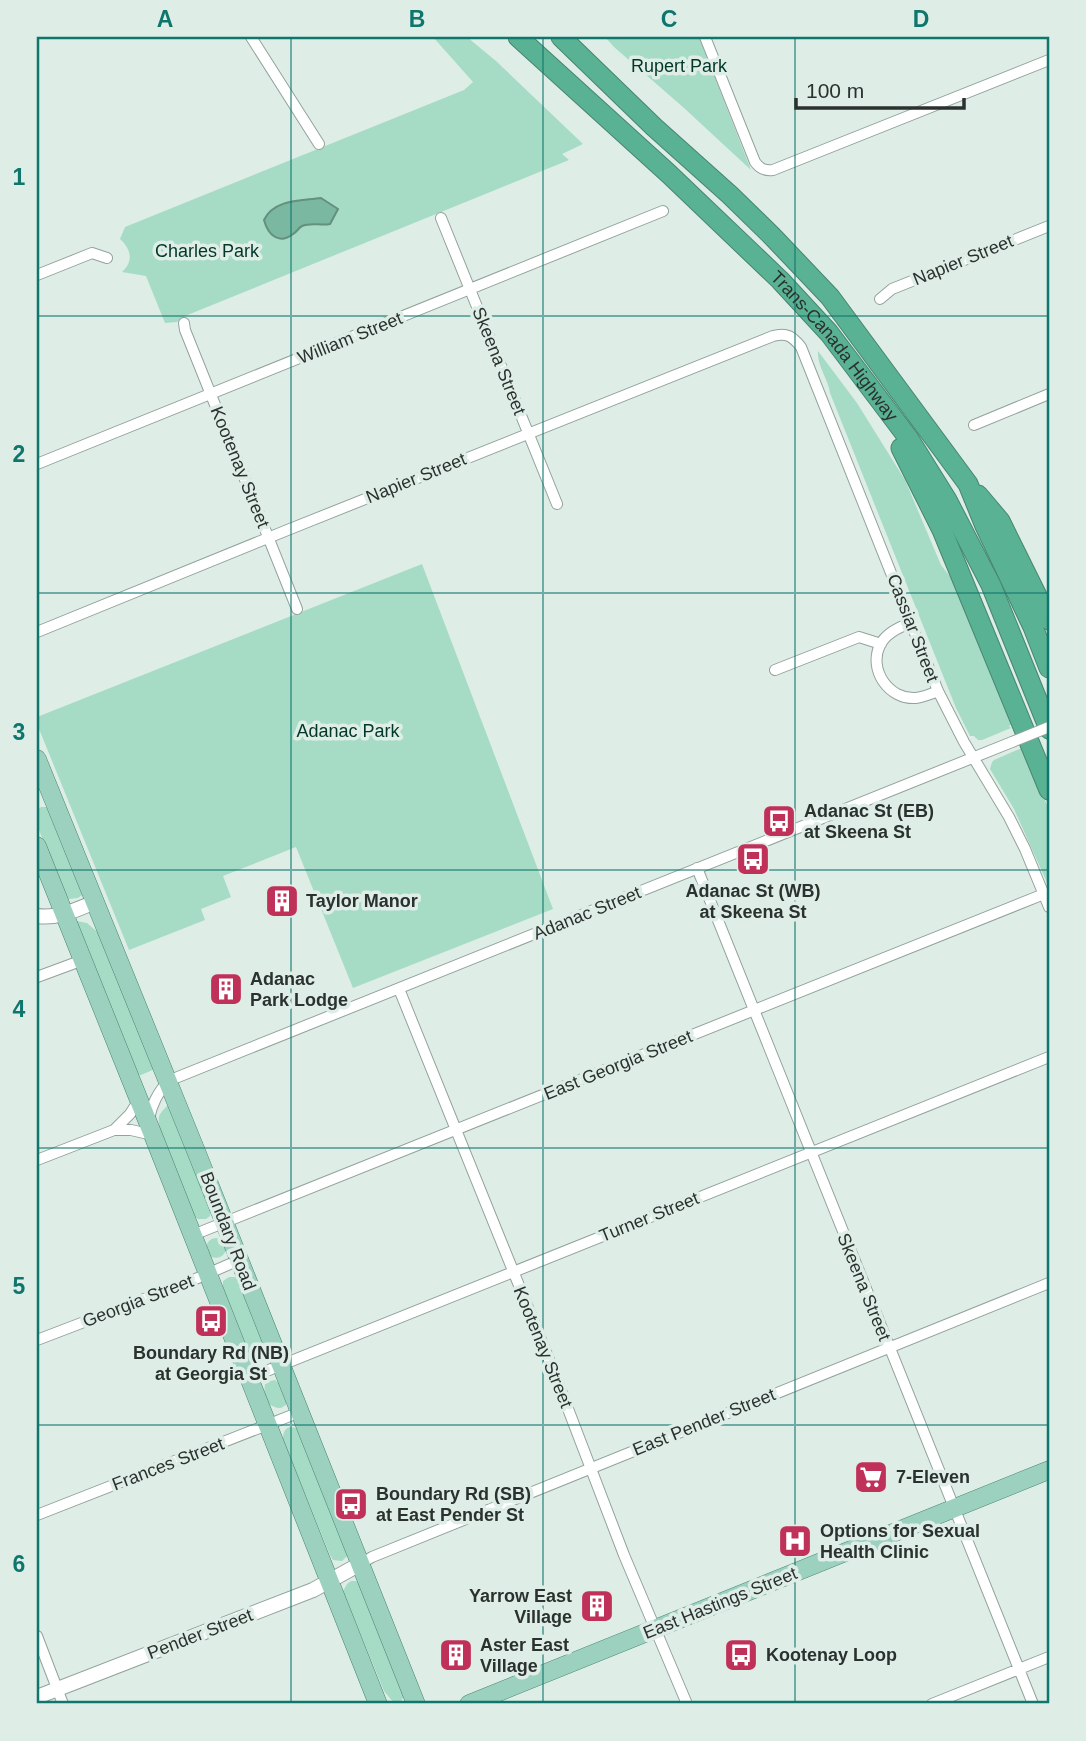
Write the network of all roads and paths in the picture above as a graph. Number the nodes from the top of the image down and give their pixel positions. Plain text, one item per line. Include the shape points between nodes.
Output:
1 (251, 37) edge
2 (518, 37) edge
3 (561, 37) edge
4 (705, 37) edge
5 (1049, 60) edge
6 (319, 144) dead end
7 (663, 211) dead end
8 (441, 218) dead end
9 (1049, 226) edge
10 (107, 258) dead end
11 (37, 275) edge
12 (470, 290) junction
13 (880, 299) dead end
14 (184, 323) dead end
15 (796, 340) joint
16 (867, 382) junction
17 (211, 394) junction
18 (1049, 394) edge
19 (974, 425) dead end
20 (528, 433) junction
21 (37, 464) edge
22 (968, 484) junction
23 (557, 504) dead end
24 (268, 538) junction
25 (297, 609) dead end
26 (1049, 620) edge
27 (911, 623) junction
28 (37, 632) edge
29 (880, 644) junction
30 (1049, 668) edge
31 (775, 670) dead end
32 (937, 691) junction
33 (1049, 728) edge
34 (974, 758) junction
35 (37, 760) edge
36 (1049, 790) edge
37 (43, 794) edge
38 (37, 846) edge
39 (696, 868) junction
40 (1044, 894) junction
41 (95, 902) junction
42 (1049, 907) edge
43 (64, 914) junction
44 (37, 916) edge
45 (83, 960) junction
46 (37, 977) edge
47 (399, 989) junction
48 (754, 1010) junction
49 (1049, 1057) edge
50 (168, 1081) junction
51 (139, 1100) junction
52 (150, 1129) junction
53 (114, 1130) junction
54 (456, 1130) junction
55 (810, 1153) junction
56 (37, 1160) edge
57 (224, 1223) junction
58 (193, 1235) junction
59 (239, 1261) junction
60 (513, 1272) junction
61 (208, 1273) junction
62 (1049, 1283) edge
63 (37, 1340) edge
64 (889, 1348) junction
65 (280, 1365) junction
66 (249, 1378) junction
67 (300, 1412) junction
68 (268, 1425) junction
69 (591, 1468) junction
70 (1049, 1470) edge
71 (954, 1509) junction
72 (37, 1515) edge
73 (360, 1564) junction
74 (329, 1581) junction
75 (656, 1628) junction
76 (37, 1636) edge
77 (1049, 1657) edge
78 (1018, 1669) junction
79 (58, 1689) junction
80 (37, 1697) edge
81 (63, 1704) edge
82 (378, 1704) edge
83 (416, 1704) edge
84 (469, 1704) edge
85 (687, 1704) edge
86 (932, 1704) edge
87 (1032, 1704) edge

1 - 6 street
2 - 16 highway, Trans-Canada Highway via 780,280
3 - 22 highway, Trans-Canada Highway via 730,195 830,297
4 - 5 street via 762,170 773,170
7 - 12 street, William Street
8 - 12 street, Skeena Street
9 - 13 street, Napier Street via 892,289
10 - 11 street via 92,253
12 - 17 street, William Street
12 - 20 street, Skeena Street
14 - 17 street, Kootenay Street
15 - 20 street, Napier Street via 785,334 773,336
15 - 27 street, Cassiar Street
16 - 33 highway, Trans-Canada Highway via 909,439 971,544
16 - 36 highway via 942,530
17 - 21 street, William Street
17 - 24 street, Kootenay Street
18 - 19 street
20 - 23 street, Skeena Street
20 - 24 street, Napier Street
22 - 26 highway via 1000,521
22 - 30 highway, Trans-Canada Highway
24 - 25 street, Kootenay Street
24 - 28 street, Napier Street
27 - 29 street
27 - 32 street, Cassiar Street
29 - 31 street via 859,638
29 - 32 street via 878,672 893,692 917,698
32 - 34 street, Cassiar Street
33 - 34 street, Adanac Street, bridge
34 - 39 street, Adanac Street
34 - 40 street, Cassiar Street via 1010,817
35 - 37 main road, Boundary Road
37 - 41 main road, Boundary Road
38 - 43 main road, Boundary Road
39 - 47 street, Adanac Street
39 - 48 street, Skeena Street
40 - 42 street, Cassiar Street
40 - 48 street, East Georgia Street
41 - 43 street
41 - 50 main road, Boundary Road
43 - 44 street
43 - 45 main road, Boundary Road
45 - 46 street
45 - 51 main road, Boundary Road
47 - 50 street, Adanac Street
47 - 54 street, Kootenay Street
48 - 54 street, East Georgia Street
48 - 55 street, Skeena Street
49 - 55 street, Turner Street
50 - 52 street via 152,1105
50 - 57 main road, Boundary Road
51 - 52 main road, Boundary Road
51 - 53 street
52 - 53 street
52 - 58 main road, Boundary Road
53 - 56 street
54 - 57 street, East Georgia Street
54 - 60 street, Kootenay Street
55 - 60 street, Turner Street
55 - 64 street, Skeena Street
57 - 58 street, East Georgia Street
57 - 59 main road, Boundary Road
58 - 61 main road, Boundary Road
59 - 61 street, Georgia Street
59 - 65 main road, Boundary Road
60 - 65 street, Turner Street
60 - 69 street, Kootenay Street
61 - 63 street, Georgia Street
61 - 66 main road, Boundary Road
62 - 64 street, East Pender Street
64 - 69 street, East Pender Street
64 - 71 street, Skeena Street
65 - 66 street, Turner Street
65 - 67 main road, Boundary Road
66 - 68 main road, Boundary Road
67 - 68 street, Frances Street
67 - 73 main road, Boundary Road
68 - 72 street, Frances Street
68 - 74 main road, Boundary Road
69 - 73 street, East Pender Street
69 - 75 street, Kootenay Street
70 - 71 main road, East Hastings Street
71 - 75 main road, East Hastings Street
71 - 78 street, Skeena Street
73 - 74 street, Pender Street
73 - 83 main road, Boundary Road
74 - 79 street, Pender Street
74 - 82 main road, Boundary Road
75 - 84 main road, East Hastings Street
75 - 85 street, Kootenay Street
76 - 79 street
77 - 78 street
78 - 86 street
78 - 87 street, Skeena Street
79 - 80 street, Pender Street
79 - 81 street

